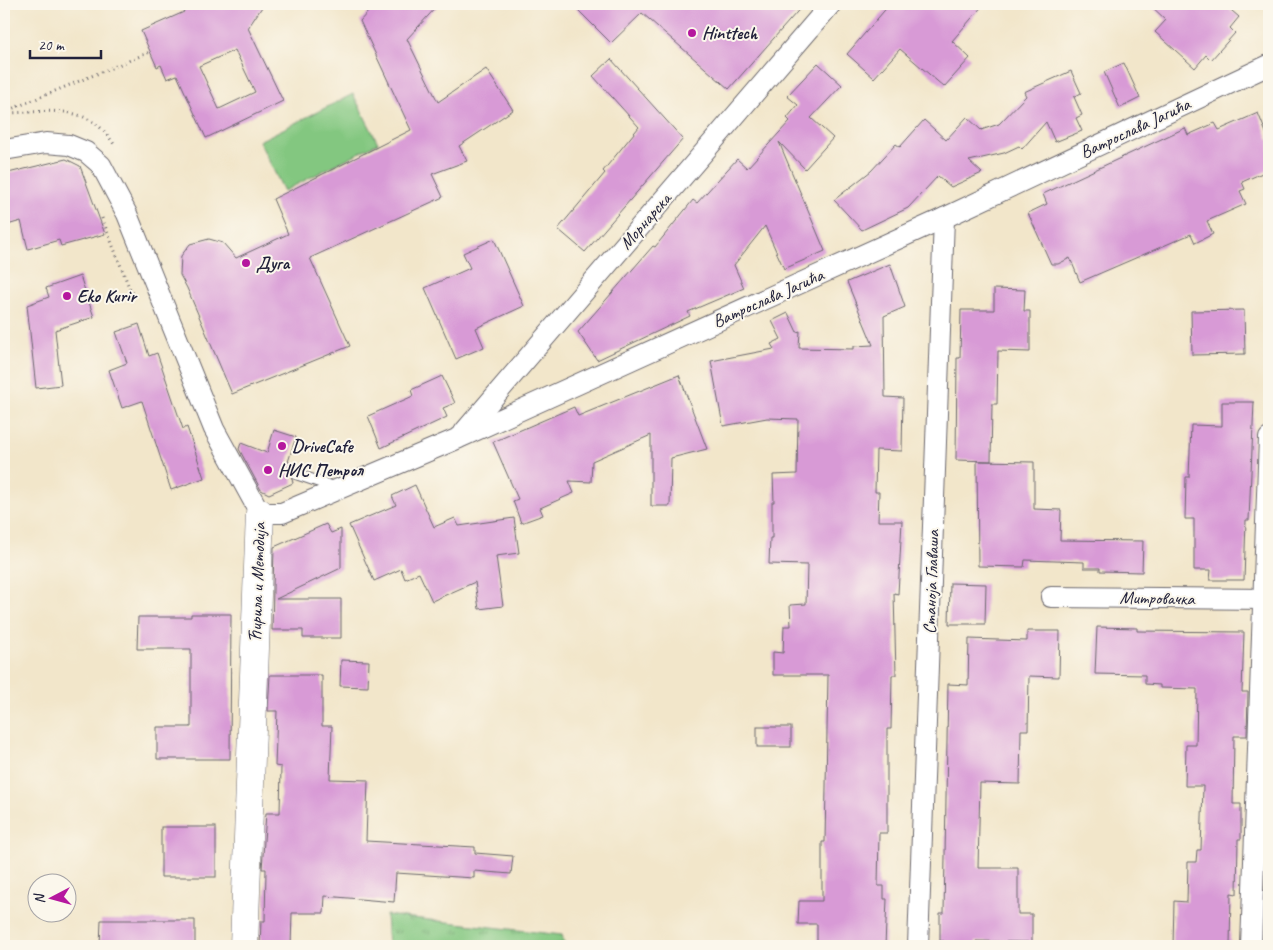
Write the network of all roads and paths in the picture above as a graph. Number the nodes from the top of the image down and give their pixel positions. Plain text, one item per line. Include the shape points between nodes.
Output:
1 (831, 4) edge
2 (150, 52) dead end
3 (1269, 65) edge
4 (4, 112) edge
5 (4, 150) edge
6 (100, 213) dead end
7 (944, 218) junction
8 (140, 302) dead end
9 (214, 429) junction
10 (459, 438) junction
11 (1269, 438) edge
12 (238, 450) dead end
13 (296, 474) dead end
14 (341, 489) junction
15 (260, 513) junction
16 (1051, 597) dead end
17 (1266, 599) edge
18 (244, 946) edge
19 (918, 946) edge
20 (1251, 946) edge

1 - 10 street, Морнарска
2 - 4 path
3 - 7 street, Ватрослава Јагића
5 - 9 street, Ћирила и Методија via 46,143 70,145 86,152 101,165 127,214
6 - 8 path via 129,287
7 - 10 street, Ватрослава Јагића
7 - 19 street, Станоја Главаша
9 - 12 lane
9 - 15 street, Ћирила и Методија
10 - 14 street, Ватрослава Јагића
11 - 17 street
13 - 14 lane
14 - 15 street, Ватрослава Јагића via 282,513
15 - 18 street, Ћирила и Методија
16 - 17 street, Митровачка
17 - 20 street

